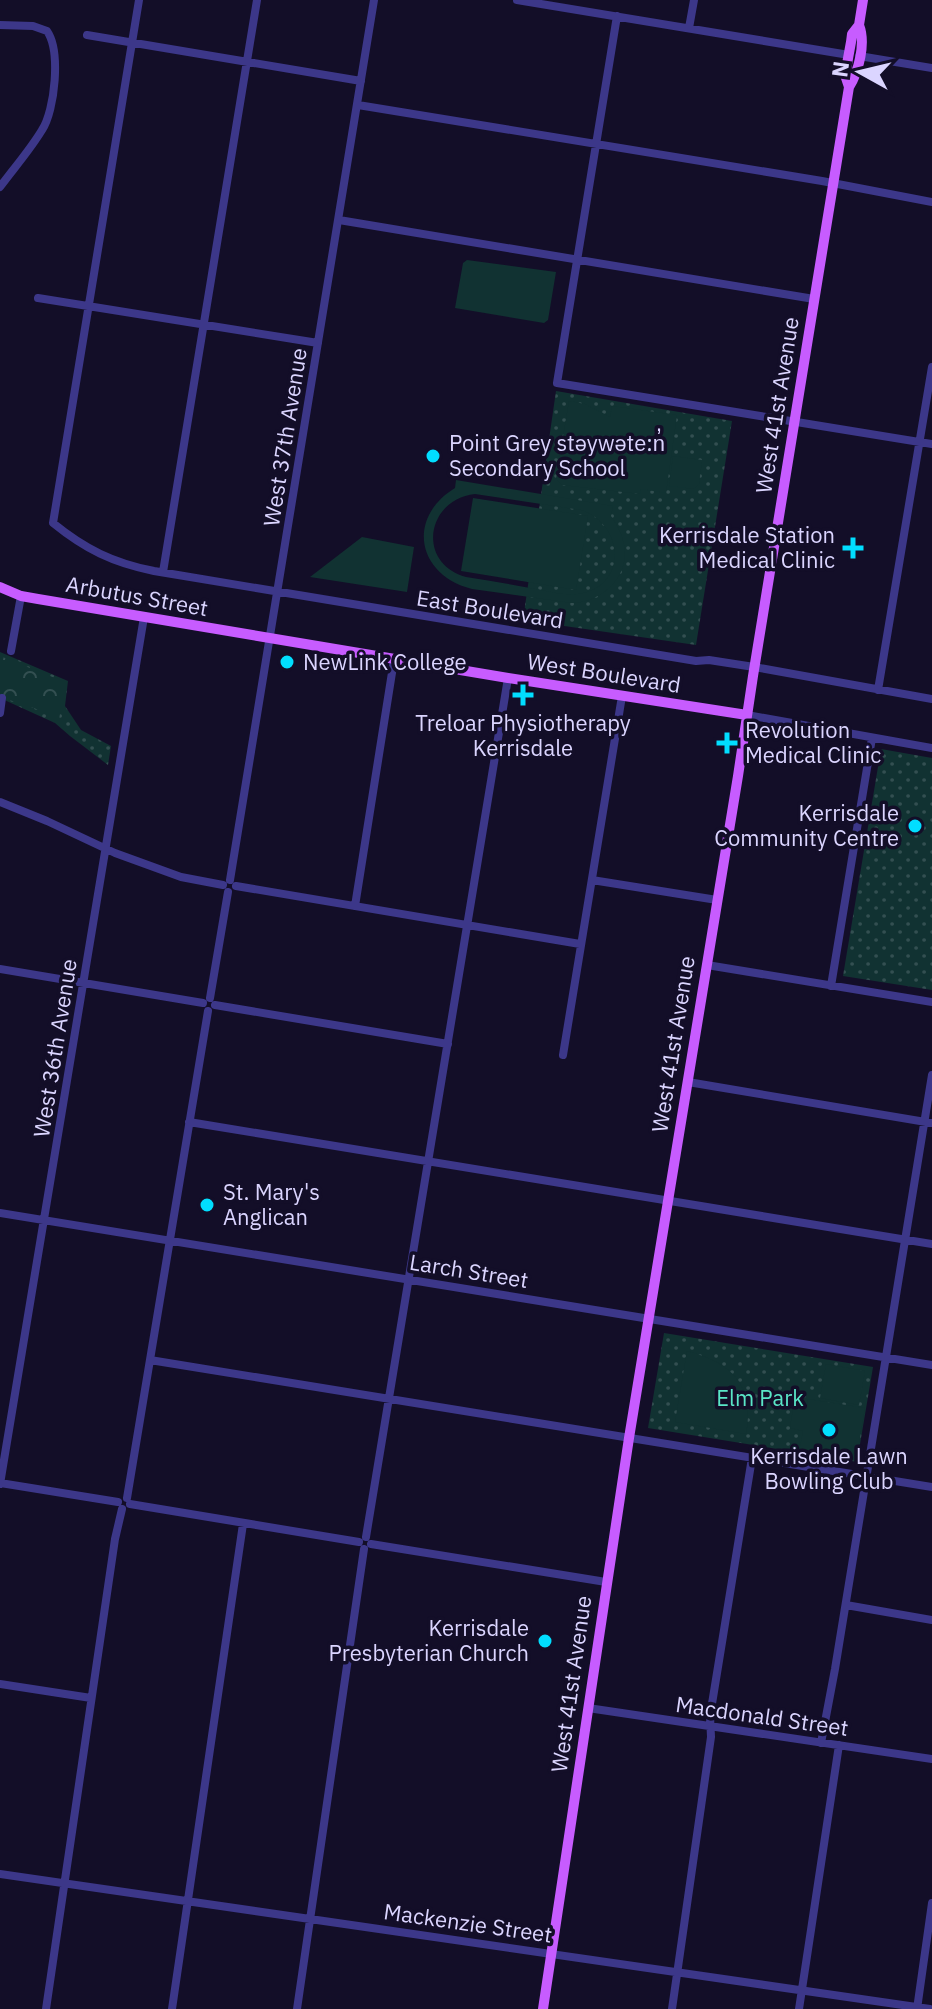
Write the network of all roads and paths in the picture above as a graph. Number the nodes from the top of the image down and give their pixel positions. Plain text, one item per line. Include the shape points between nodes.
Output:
1 (139, 0) edge
2 (257, 0) edge
3 (374, 0) edge
4 (517, 0) edge
5 (694, 0) edge
6 (863, 0) edge
7 (537, 2) edge
8 (617, 16) junction
9 (0, 25) edge
10 (689, 28) junction
11 (87, 35) dead end
12 (132, 43) junction
13 (854, 56) junction
14 (247, 62) junction
15 (932, 68) edge
16 (361, 81) junction
17 (358, 105) junction
18 (596, 143) junction
19 (834, 184) junction
20 (0, 187) edge
21 (932, 202) edge
22 (339, 220) junction
23 (576, 260) junction
24 (38, 298) dead end
25 (814, 299) junction
26 (89, 306) junction
27 (204, 324) junction
28 (318, 343) junction
29 (932, 367) edge
30 (795, 422) junction
31 (919, 442) junction
32 (932, 444) edge
33 (163, 572) junction
34 (0, 587) edge
35 (278, 591) junction
36 (21, 596) junction
37 (144, 617) junction
38 (269, 639) junction
39 (11, 651) dead end
40 (394, 660) junction
41 (754, 667) junction
42 (508, 678) junction
43 (878, 690) junction
44 (622, 696) junction
45 (2, 698) dead end
46 (932, 699) edge
47 (0, 713) edge
48 (747, 715) junction
49 (872, 738) junction
50 (932, 748) edge
51 (0, 802) edge
52 (106, 849) junction
53 (592, 880) junction
54 (229, 886) junction
55 (717, 900) junction
56 (355, 906) junction
57 (467, 925) junction
58 (580, 944) junction
59 (707, 965) junction
60 (0, 969) edge
61 (84, 983) junction
62 (831, 986) junction
63 (932, 1002) edge
64 (209, 1004) junction
65 (448, 1044) junction
66 (563, 1055) dead end
67 (932, 1075) edge
68 (688, 1082) junction
69 (189, 1122) junction
70 (928, 1122) edge
71 (428, 1161) junction
72 (668, 1201) junction
73 (0, 1213) edge
74 (44, 1220) junction
75 (906, 1240) junction
76 (170, 1241) junction
77 (932, 1244) edge
78 (409, 1280) junction
79 (649, 1318) junction
80 (886, 1357) junction
81 (150, 1360) junction
82 (932, 1365) edge
83 (390, 1399) junction
84 (629, 1438) junction
85 (752, 1458) junction
86 (867, 1476) junction
87 (0, 1483) edge
88 (932, 1487) edge
89 (124, 1503) junction
90 (243, 1524) junction
91 (365, 1543) junction
92 (606, 1582) junction
93 (846, 1605) junction
94 (932, 1620) edge
95 (0, 1684) edge
96 (91, 1698) junction
97 (588, 1708) junction
98 (710, 1727) junction
99 (821, 1743) junction
100 (839, 1745) junction
101 (932, 1759) edge
102 (0, 1874) edge
103 (65, 1883) junction
104 (188, 1901) junction
105 (932, 1903) edge
106 (310, 1919) junction
107 (551, 1953) junction
108 (677, 1972) junction
109 (802, 1990) junction
110 (917, 2008) edge
111 (46, 2009) edge
112 (172, 2009) edge
113 (297, 2009) edge
114 (543, 2009) edge
115 (672, 2009) edge
116 (799, 2009) edge
117 (930, 2009) edge

1 - 12 street
2 - 14 street
3 - 16 street, West 37th Avenue
4 - 7 street
5 - 10 street
6 - 13 main road, West 41st Avenue via 863,35
7 - 8 street
8 - 10 street
8 - 18 street
9 - 20 street via 47,31 56,61 44,127
10 - 13 street
11 - 12 street
12 - 14 street
12 - 26 street
13 - 15 street
13 - 19 main road, West 41st Avenue via 855,77
14 - 16 street
14 - 27 street
16 - 17 street, West 37th Avenue
17 - 18 street
17 - 22 street, West 37th Avenue
18 - 19 street
18 - 23 street
19 - 21 street
19 - 25 main road, West 41st Avenue
22 - 23 street
22 - 28 street, West 37th Avenue
23 - 25 street
23 - 30 street via 557,383
24 - 26 street
25 - 30 main road, West 41st Avenue
26 - 27 street
26 - 33 street, East Boulevard via 53,523 106,558
27 - 28 street
27 - 33 street
28 - 35 street, West 37th Avenue
29 - 31 street
30 - 31 street
30 - 41 main road, West 41st Avenue
31 - 32 street
31 - 43 street
33 - 35 street, East Boulevard
34 - 36 main road, Arbutus Street
35 - 38 street, West 37th Avenue
35 - 41 street, East Boulevard
36 - 37 main road, Arbutus Street
36 - 39 street
37 - 38 main road, Arbutus Street
37 - 52 street, West 36th Avenue
38 - 40 main road, West Boulevard
38 - 54 street, West 37th Avenue
40 - 42 main road, West Boulevard
40 - 56 street
41 - 43 street, East Boulevard
41 - 48 main road, West 41st Avenue
42 - 44 main road, West Boulevard
42 - 57 street
43 - 46 street, East Boulevard
44 - 48 main road, West Boulevard
44 - 53 street
45 - 47 street
48 - 49 street, West Boulevard
48 - 55 main road, West 41st Avenue
49 - 50 street, West Boulevard
49 - 62 street
51 - 52 street
52 - 54 street via 181,877
52 - 61 street, West 36th Avenue
53 - 55 street
53 - 58 street
54 - 56 street
54 - 64 street, West 37th Avenue
55 - 59 main road, West 41st Avenue
56 - 57 street
57 - 58 street
57 - 65 street
58 - 66 street
59 - 62 street
59 - 68 main road, West 41st Avenue
60 - 61 street
61 - 64 street
61 - 74 street, West 36th Avenue
62 - 63 street
64 - 65 street
64 - 69 street, West 37th Avenue
65 - 71 street
67 - 70 street
68 - 70 street
68 - 72 main road, West 41st Avenue
69 - 71 street
69 - 76 street, West 37th Avenue
70 - 75 street
71 - 72 street
71 - 78 street
72 - 75 street
72 - 79 main road, West 41st Avenue
73 - 74 street, Larch Street
74 - 76 street, Larch Street
74 - 87 street, West 36th Avenue
75 - 77 street
75 - 80 street
76 - 78 street, Larch Street
76 - 81 street, West 37th Avenue
78 - 79 street, Larch Street
78 - 83 street
79 - 80 street, Larch Street
79 - 84 main road, West 41st Avenue
80 - 82 street, Larch Street
80 - 86 street
81 - 83 street
81 - 89 street, West 37th Avenue
83 - 84 street
83 - 91 street
84 - 85 street
84 - 92 main road, West 41st Avenue
85 - 86 street
85 - 98 street
86 - 88 street
86 - 93 street
87 - 89 street
89 - 90 street
89 - 96 street, West 37th Avenue
90 - 91 street
90 - 104 street
91 - 92 street
91 - 106 street
92 - 97 main road, West 41st Avenue
93 - 94 street
93 - 99 street
95 - 96 street
96 - 103 street, West 37th Avenue
97 - 98 street, Macdonald Street
97 - 107 main road, West 41st Avenue
98 - 99 street, Macdonald Street
98 - 108 street
99 - 100 street, Macdonald Street
100 - 101 street, Macdonald Street
100 - 109 street
102 - 103 street, Mackenzie Street
103 - 104 street, Mackenzie Street
103 - 111 street, West 37th Avenue
104 - 106 street, Mackenzie Street
104 - 112 street
105 - 110 street
106 - 107 street, Mackenzie Street
106 - 113 street
107 - 108 street, Mackenzie Street
107 - 114 main road, West 41st Avenue
108 - 109 street, Mackenzie Street
108 - 115 street
109 - 110 street, Mackenzie Street
109 - 116 street
110 - 117 street, Mackenzie Street

